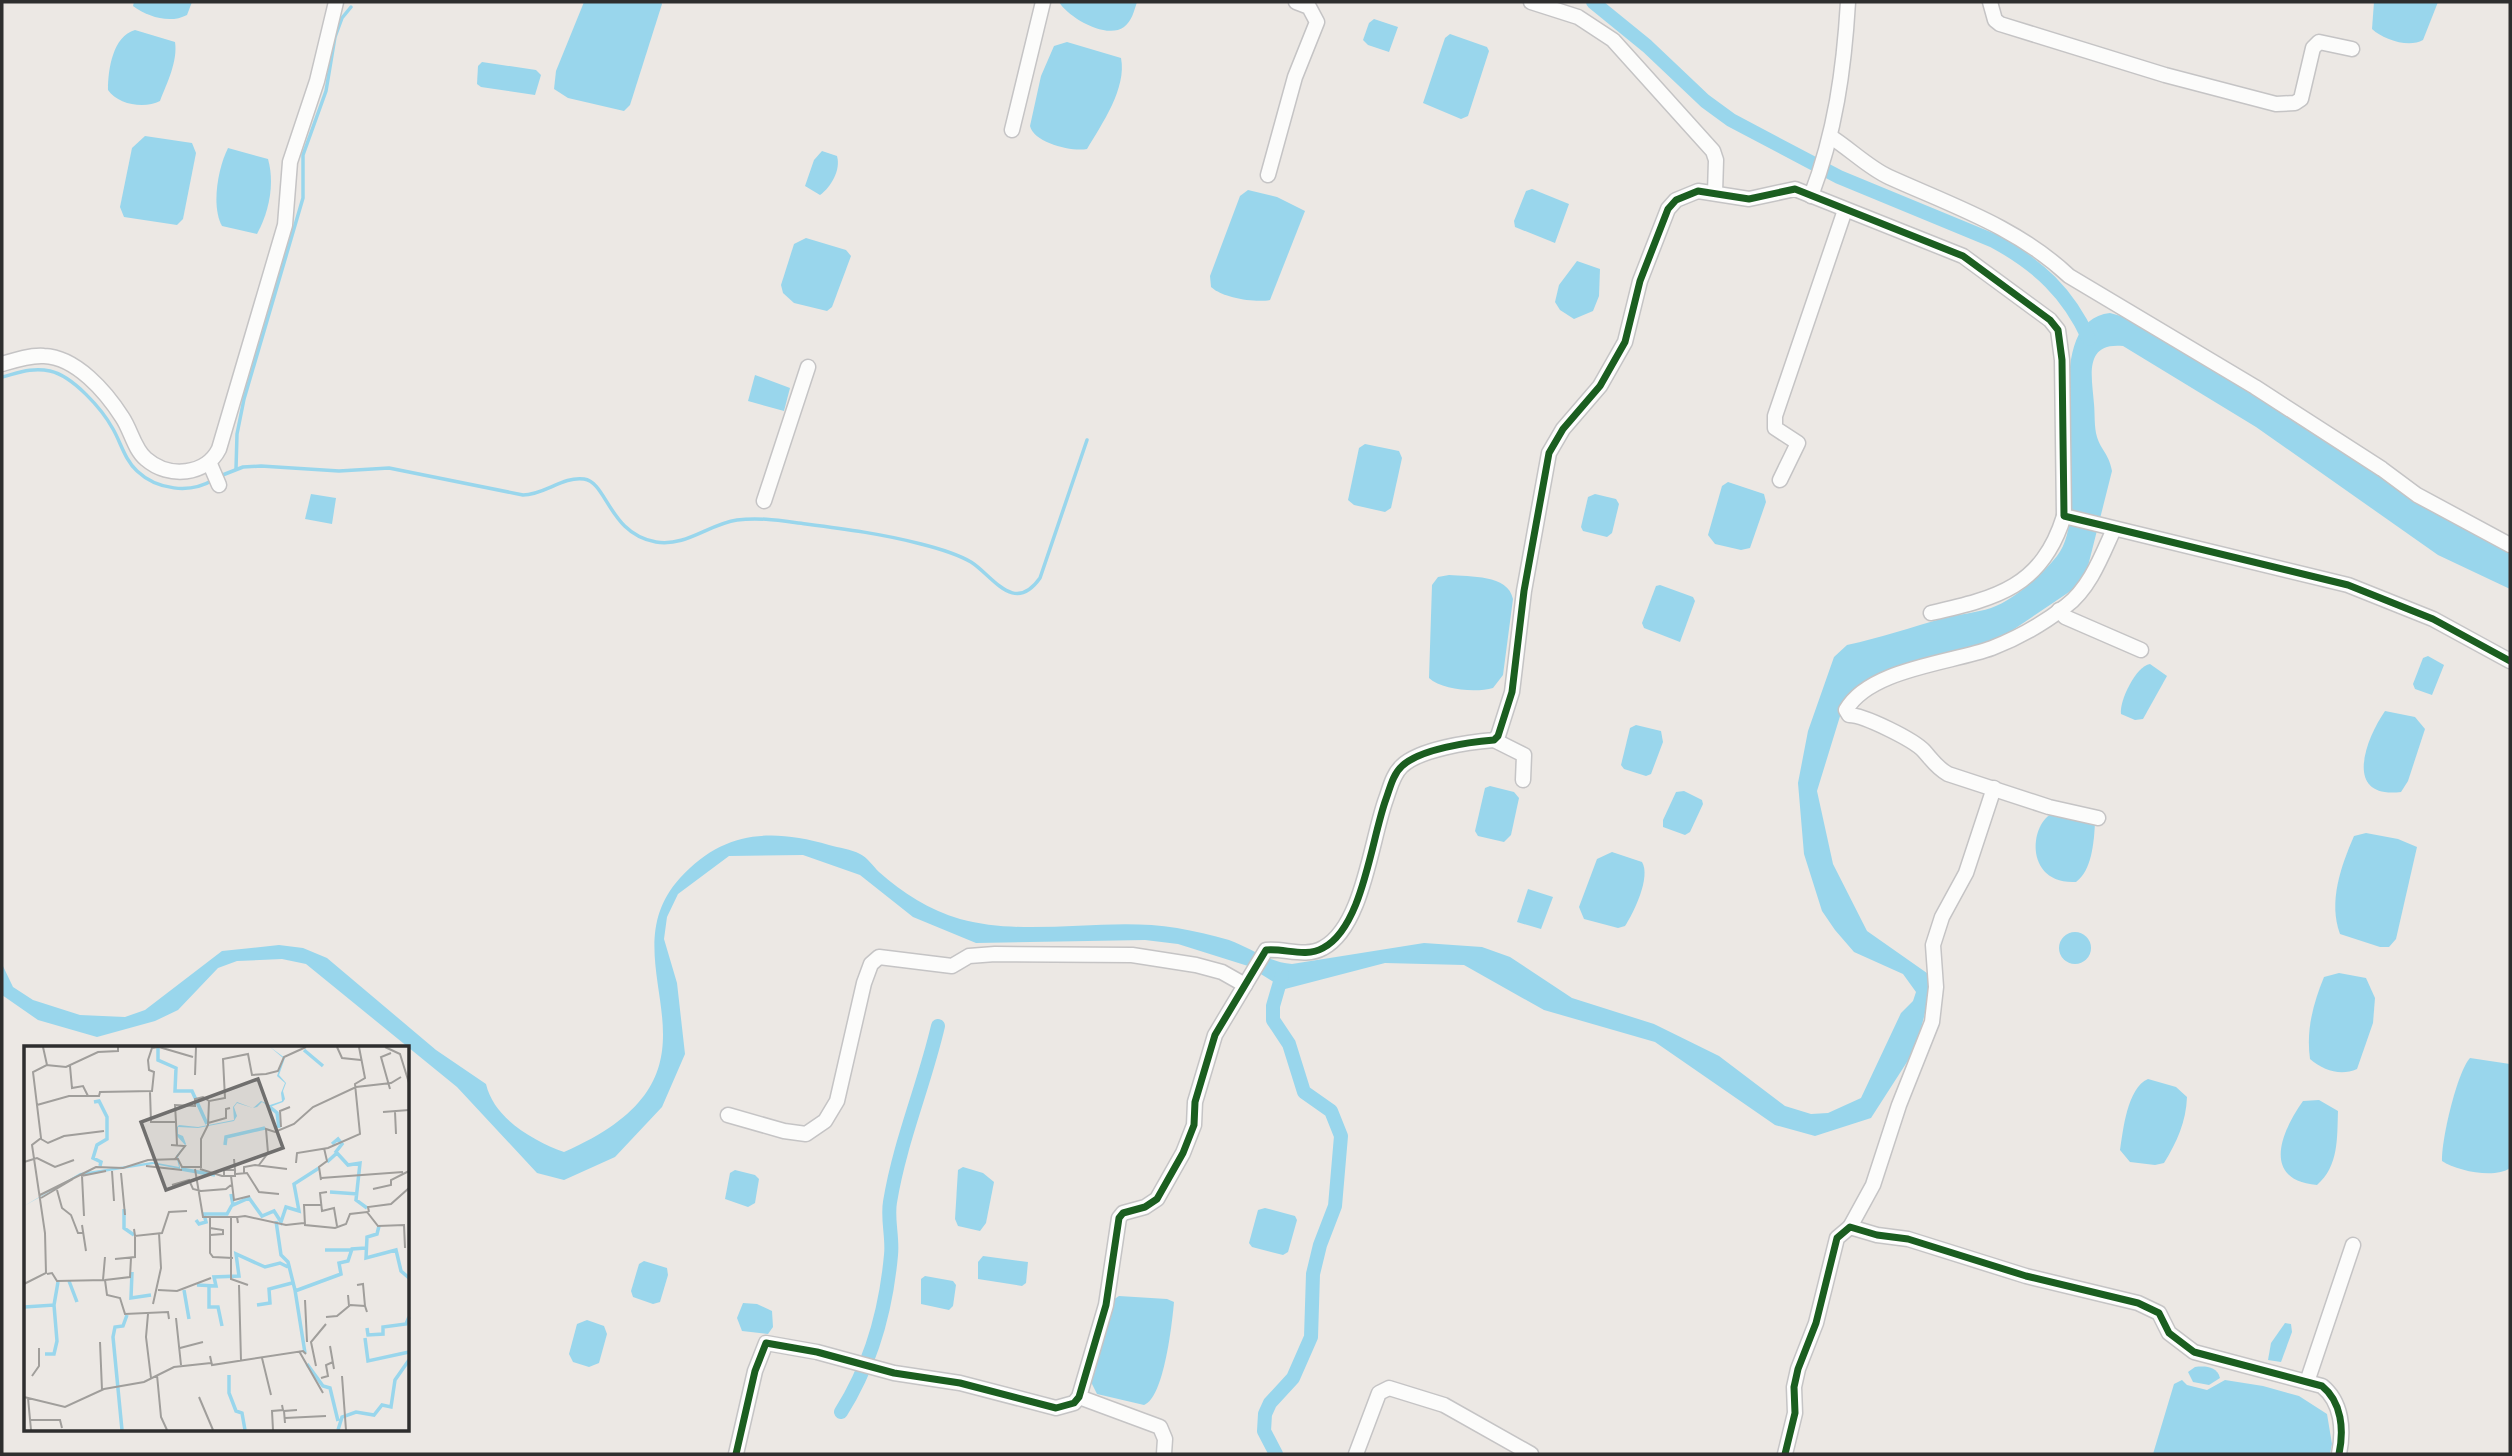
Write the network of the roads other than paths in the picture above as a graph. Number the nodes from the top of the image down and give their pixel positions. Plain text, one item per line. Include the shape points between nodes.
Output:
1 (336, 2) edge
2 (1043, 2) edge
3 (1296, 2) edge
4 (1531, 2) edge
5 (1848, 2) edge
6 (1990, 2) edge
7 (2351, 49) dead end
8 (1012, 130) dead end
9 (1831, 137) junction
10 (1268, 175) dead end
11 (1812, 192) junction
12 (1715, 193) junction
13 (1845, 210) junction
14 (2, 364) edge
15 (808, 367) dead end
16 (212, 467) junction
17 (1780, 480) dead end
18 (219, 485) dead end
19 (764, 501) dead end
20 (2068, 517) junction
21 (2110, 528) junction
22 (2510, 545) edge
23 (2059, 610) junction
24 (1931, 613) dead end
25 (2141, 650) dead end
26 (2510, 661) edge
27 (1493, 740) junction
28 (1523, 780) dead end
29 (1994, 788) junction
30 (2098, 818) dead end
31 (1247, 982) junction
32 (728, 1115) dead end
33 (1850, 1227) junction
34 (2353, 1245) dead end
35 (2307, 1382) junction
36 (1079, 1397) junction
37 (736, 1454) edge
38 (1164, 1454) edge
39 (1356, 1454) edge
40 (1531, 1454) edge
41 (1785, 1454) edge
42 (2339, 1454) edge

1 - 16 street via 317,81 290,162 285,225
2 - 8 street
3 - 10 street via 1309,7 1317,22 1294,77
4 - 12 street via 1578,17 1613,40 1713,150
5 - 9 street
6 - 7 street via 2000,24 2276,104 2301,99 2313,48 2319,43
9 - 11 street
9 - 22 street via 1886,176 2008,230 2069,276 2255,387 2417,495
11 - 12 street via 1795,189 1749,199
11 - 13 street
12 - 27 street via 1698,191 1675,200 1668,209 1640,281 1625,342 1600,386 1549,453 1524,591 1512,692 1507,716
13 - 17 street via 1775,416 1779,433 1798,443
13 - 20 street via 1963,256 2058,330
14 - 16 street via 45,356 68,363 108,398 146,460 170,471
15 - 19 street
16 - 18 street
20 - 21 street
20 - 24 street via 2035,572 1997,597
21 - 23 street via 2083,589
21 - 26 street via 2348,585 2433,619
23 - 25 street
23 - 29 street via 1993,648 1888,679 1846,710 1915,744 1948,774
27 - 28 street via 1524,755
27 - 31 street via 1458,744 1400,767 1378,820 1356,904 1337,939 1321,950 1304,953 1266,950
29 - 30 street
29 - 33 street via 1966,873 1933,945 1936,987 1932,1022 1873,1185
31 - 32 street via 1196,965 1132,955 995,954 969,956 952,966 879,957 864,983 837,1101 825,1121 806,1134
31 - 36 street via 1215,1035 1183,1153 1157,1199 1119,1219 1106,1305
33 - 35 street via 2138,1303 2159,1313 2169,1333 2194,1352
33 - 41 street via 1837,1238 1816,1323 1798,1368 1796,1413
34 - 35 street
35 - 42 street via 2331,1393 2341,1423
36 - 37 street via 1056,1408 766,1343
36 - 38 street via 1160,1427
39 - 40 street via 1379,1393 1389,1388 1444,1405

